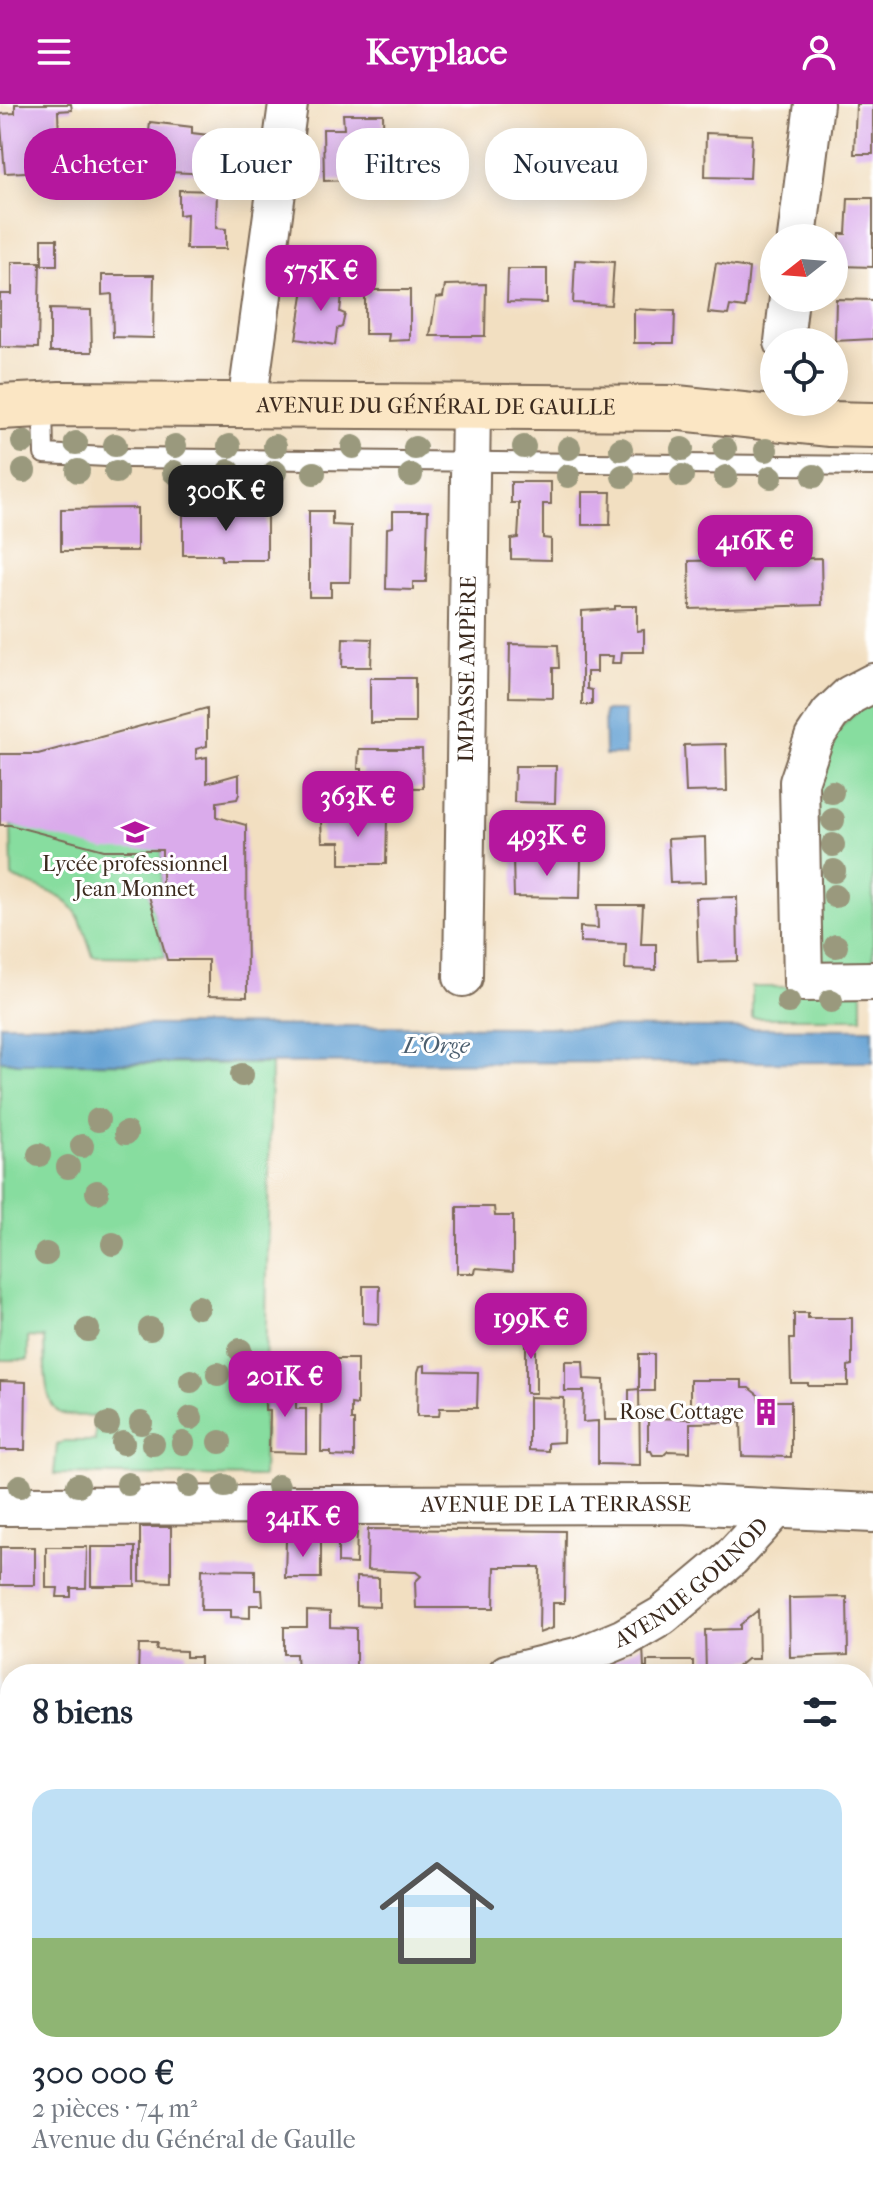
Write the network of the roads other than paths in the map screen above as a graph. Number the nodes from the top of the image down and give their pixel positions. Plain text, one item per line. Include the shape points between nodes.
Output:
1 (288, 104) edge
2 (814, 104) edge
3 (799, 224) edge
4 (247, 405) junction
5 (43, 406) junction
6 (0, 407) edge
7 (471, 407) junction
8 (760, 411) edge
9 (815, 416) edge
10 (873, 425) edge
11 (471, 462) junction
12 (873, 466) edge
13 (873, 683) edge
14 (463, 977) dead end
15 (873, 981) edge
16 (0, 1506) edge
17 (776, 1509) junction
18 (873, 1513) edge
19 (548, 1664) edge

1 - 4 street
2 - 3 street
4 - 5 street, AVENUE DU GÉNÉRAL DE GAULLE
4 - 7 street, AVENUE DU GÉNÉRAL DE GAULLE
5 - 6 street, AVENUE DU GÉNÉRAL DE GAULLE
5 - 11 lane via 44,454
7 - 8 street, AVENUE DU GÉNÉRAL DE GAULLE
7 - 11 street, IMPASSE AMPÈRE
9 - 10 street, AVENUE DU GÉNÉRAL DE GAULLE
11 - 12 lane
11 - 14 street, IMPASSE AMPÈRE
13 - 15 street via 830,714 814,738 799,782 803,982
16 - 17 street, AVENUE DE LA TERRASSE via 680,1504
17 - 18 street, AVENUE DE LA TERRASSE
17 - 19 street, AVENUE GOUNOD via 731,1558 662,1616 624,1638

